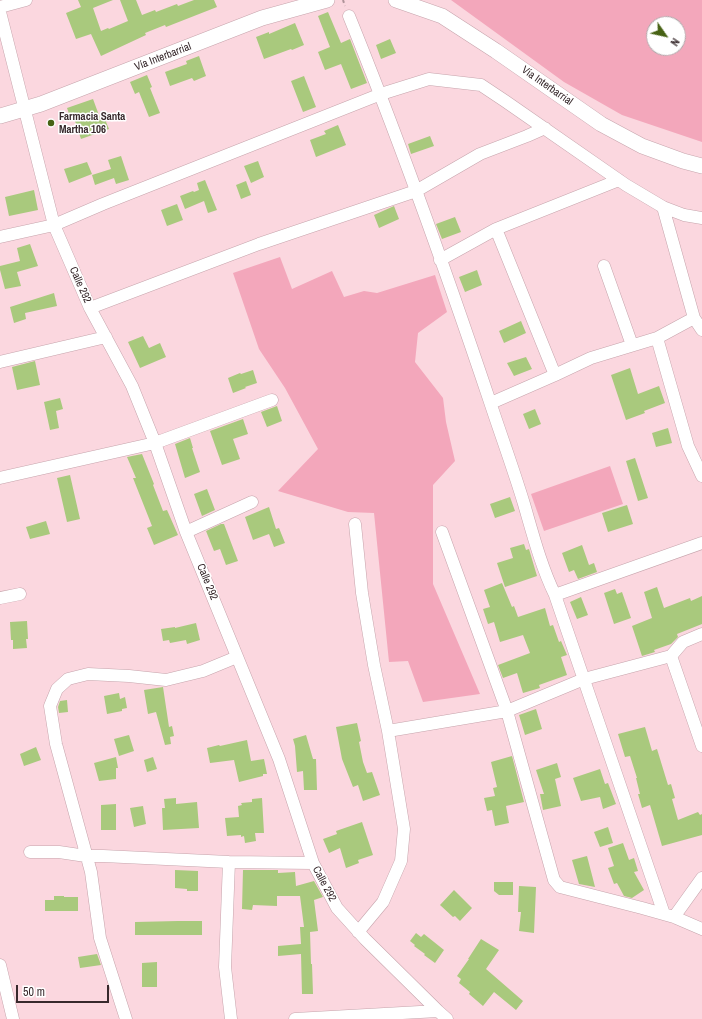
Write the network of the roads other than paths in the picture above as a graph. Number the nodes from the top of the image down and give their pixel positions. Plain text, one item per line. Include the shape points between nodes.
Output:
1 (26, 0) edge
2 (327, 0) edge
3 (396, 0) edge
4 (0, 7) edge
5 (0, 12) edge
6 (349, 16) dead end
7 (380, 94) junction
8 (25, 110) junction
9 (0, 116) edge
10 (545, 128) junction
11 (702, 166) edge
12 (620, 180) junction
13 (416, 191) junction
14 (663, 207) junction
15 (702, 218) edge
16 (54, 225) junction
17 (496, 229) junction
18 (0, 237) edge
19 (440, 260) junction
20 (604, 266) dead end
21 (90, 308) junction
22 (694, 318) junction
23 (702, 330) edge
24 (106, 337) junction
25 (657, 338) junction
26 (632, 346) junction
27 (0, 362) edge
28 (555, 375) junction
29 (272, 400) dead end
30 (491, 403) junction
31 (155, 443) junction
32 (702, 476) edge
33 (0, 478) edge
34 (252, 502) dead end
35 (355, 524) dead end
36 (186, 532) junction
37 (442, 532) dead end
38 (702, 543) edge
39 (20, 594) dead end
40 (555, 595) junction
41 (0, 598) edge
42 (702, 634) edge
43 (671, 656) junction
44 (237, 657) junction
45 (584, 679) junction
46 (507, 711) junction
47 (388, 731) junction
48 (702, 746) edge
49 (30, 852) dead end
50 (86, 856) junction
51 (229, 862) junction
52 (313, 863) junction
53 (702, 878) edge
54 (669, 916) junction
55 (702, 929) edge
56 (358, 932) junction
57 (0, 964) edge
58 (442, 1015) edge
59 (416, 1016) edge
60 (322, 1018) edge
61 (13, 1019) edge
62 (126, 1019) edge
63 (231, 1019) edge
64 (295, 1019) edge

1 - 4 street
2 - 8 main road, Vía Interbarrial via 262,18
3 - 11 main road, Vía Interbarrial via 442,16 601,124 642,146
5 - 8 street, Calle 292
6 - 7 street
7 - 10 street via 429,79 481,85
7 - 13 street
7 - 16 street
8 - 9 main road, Vía Interbarrial
8 - 16 street, Calle 292
10 - 12 street
10 - 13 street via 480,154
12 - 14 street
12 - 17 street
13 - 19 street
13 - 21 street via 259,244
14 - 15 street
14 - 22 street
16 - 18 street
16 - 21 street, Calle 292
17 - 19 street
17 - 28 street
19 - 30 street
20 - 26 street
21 - 24 street, Calle 292
22 - 23 street
22 - 25 street
24 - 27 street
24 - 31 street, Calle 292 via 132,386
25 - 26 street
25 - 32 street via 688,446
26 - 28 street via 591,358
28 - 30 street
29 - 31 street
30 - 40 street via 546,576
31 - 33 street
31 - 36 street, Calle 292
34 - 36 street
35 - 47 street via 374,665
36 - 44 street, Calle 292
37 - 46 street
38 - 40 street
39 - 41 street
40 - 45 street
42 - 43 street via 683,642
43 - 45 street
43 - 48 street
44 - 50 street via 203,671 166,680 88,674 68,679 57,689 50,706 56,744
44 - 52 street, Calle 292 via 279,758
45 - 46 street
45 - 54 street
46 - 47 street
46 - 54 street via 554,880 560,887
47 - 56 street via 404,829 401,861 383,902
49 - 50 street via 59,852
50 - 51 street
50 - 62 street via 100,938
51 - 52 street
51 - 63 street via 225,967
52 - 56 street, Calle 292 via 337,908
53 - 54 street
54 - 55 street
56 - 58 street, Calle 292
57 - 61 street
58 - 59 street
59 - 60 street
60 - 64 street

